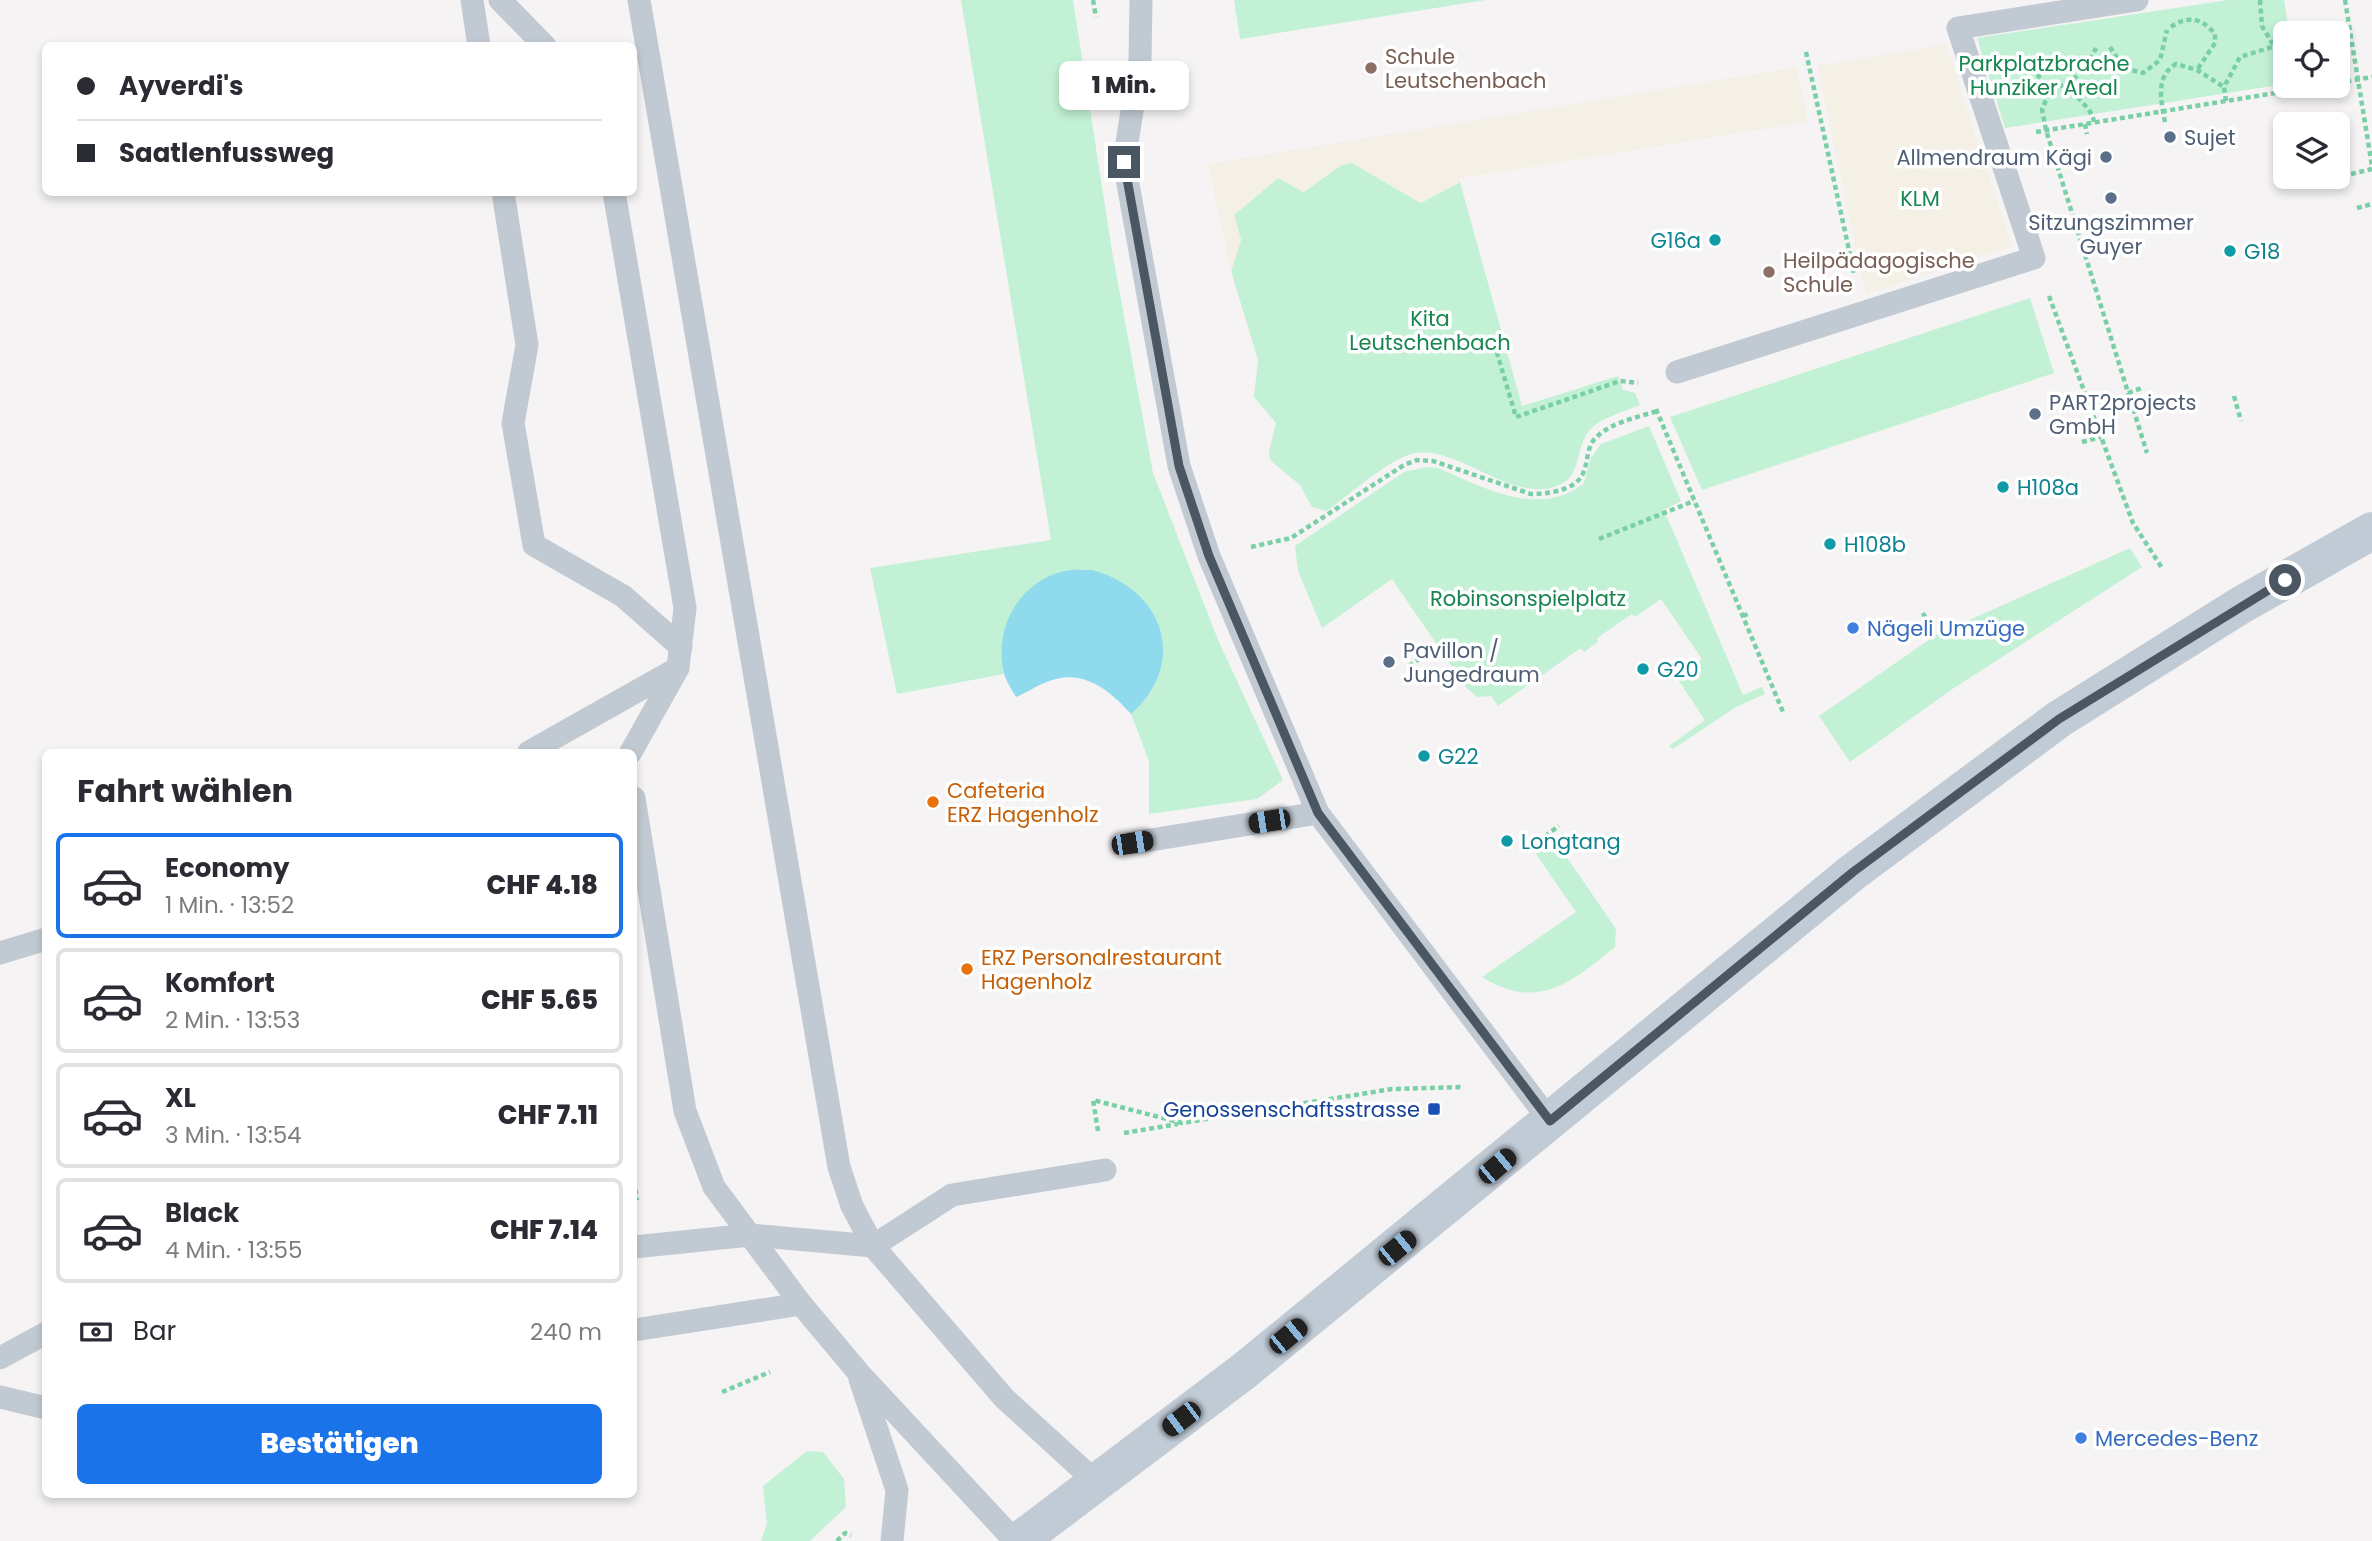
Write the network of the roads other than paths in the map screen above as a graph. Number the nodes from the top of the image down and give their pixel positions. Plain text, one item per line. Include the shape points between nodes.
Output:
1 (472, 0) edge
2 (500, 0) edge
3 (639, 0) edge
4 (1141, 0) edge
5 (2137, 0) edge
6 (478, 42) edge
7 (541, 42) edge
8 (504, 196) edge
9 (615, 196) edge
10 (1677, 372) road end
11 (2372, 531) edge
12 (680, 657) junction
13 (534, 749) edge
14 (633, 749) edge
15 (1318, 813) junction
16 (637, 816) edge
17 (1132, 843) dead end
18 (42, 940) edge
19 (0, 953) edge
20 (1550, 1121) junction
21 (1105, 1170) road end
22 (750, 1235) junction
23 (873, 1246) junction
24 (637, 1247) edge
25 (637, 1262) edge
26 (800, 1304) junction
27 (637, 1330) edge
28 (42, 1335) edge
29 (0, 1358) edge
30 (858, 1372) junction
31 (0, 1397) edge
32 (42, 1407) edge
33 (1096, 1482) junction
34 (892, 1541) edge
35 (1017, 1541) edge

1 - 6 lane
2 - 7 lane
3 - 23 lane via 839,1167
4 - 15 lane via 1140,60 1124,162 1179,466 1209,556
5 - 10 lane via 1958,28 2034,258
8 - 12 lane via 527,345 513,423 534,545 623,596
9 - 12 lane via 685,608
11 - 20 street via 2241,605 2059,719 1853,872
12 - 13 lane
12 - 14 lane
15 - 17 lane
15 - 20 lane
16 - 22 lane via 685,1111 714,1187
18 - 19 lane
20 - 33 street via 1255,1362
21 - 23 lane via 952,1195
22 - 23 lane
22 - 24 lane
22 - 25 lane
22 - 26 lane
23 - 33 lane via 1004,1398
26 - 27 lane
26 - 30 lane
28 - 29 lane
30 - 34 lane via 897,1490
30 - 35 lane
31 - 32 lane
33 - 35 street

